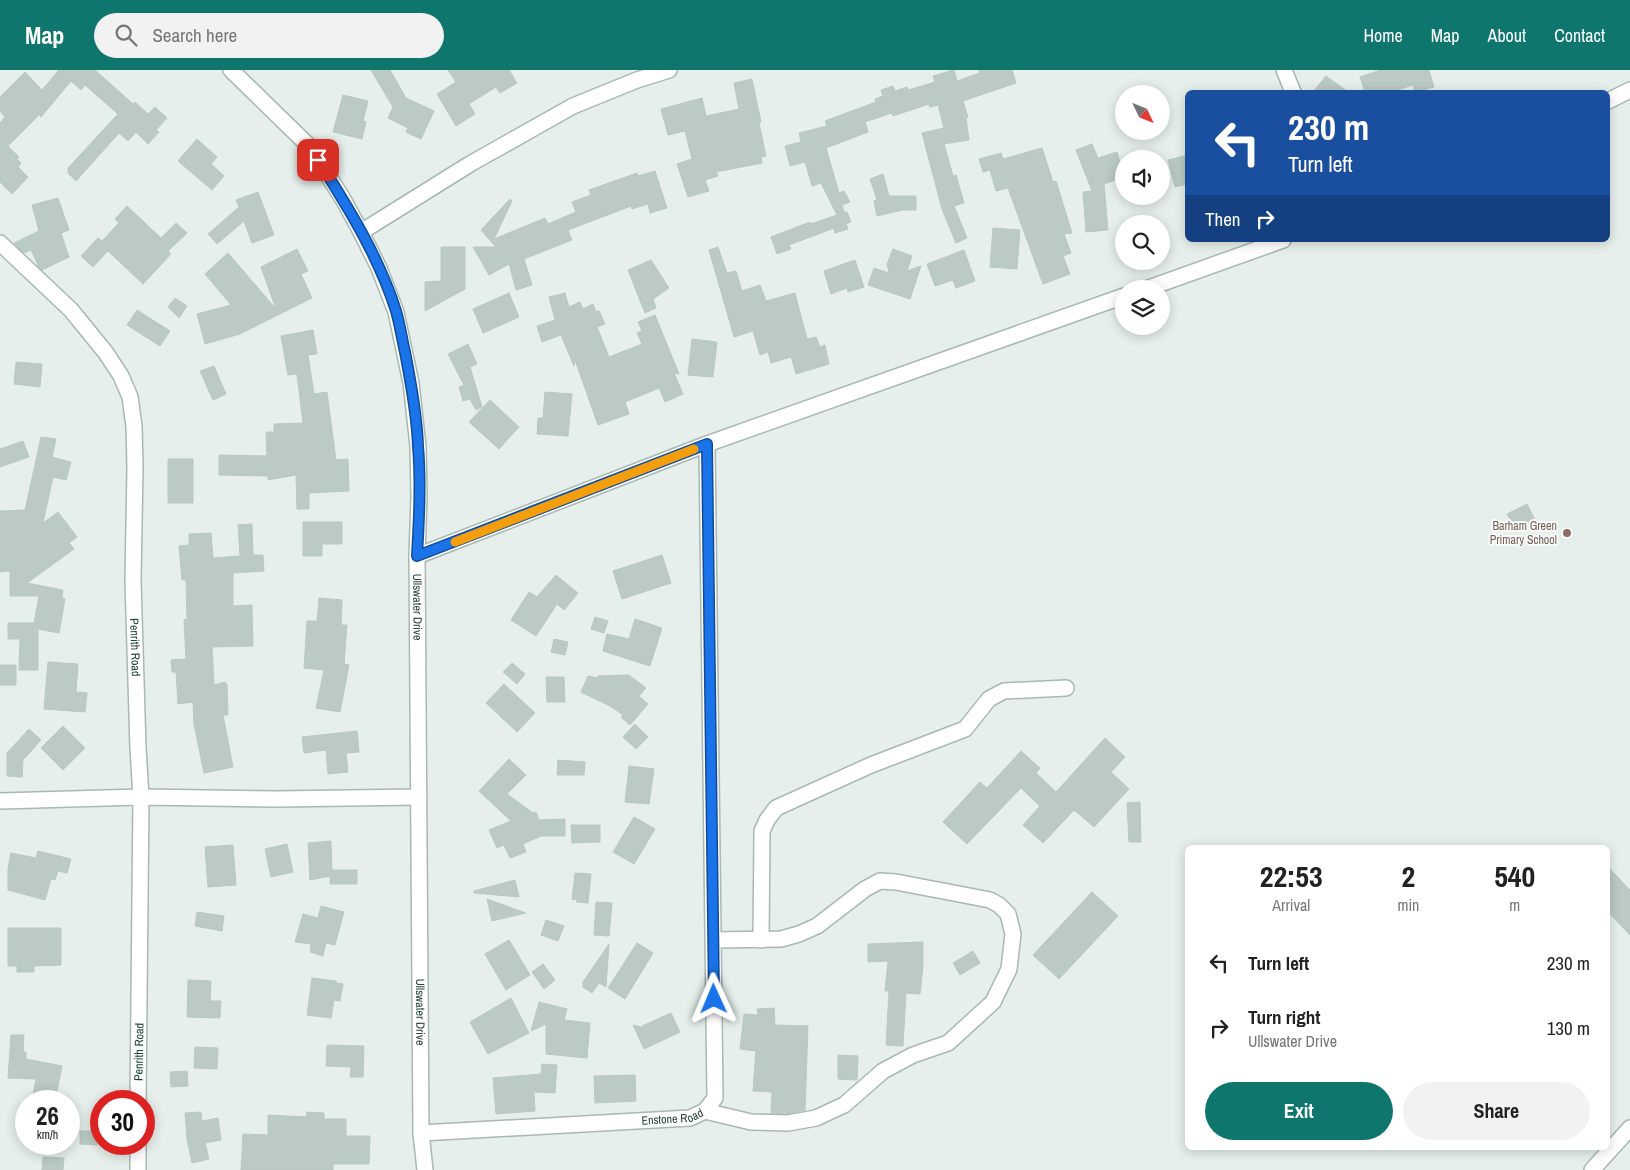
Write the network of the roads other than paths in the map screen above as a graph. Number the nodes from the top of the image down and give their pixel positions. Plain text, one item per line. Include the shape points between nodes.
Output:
1 (232, 70) edge
2 (669, 70) edge
3 (1284, 70) edge
4 (1292, 90) edge
5 (1630, 90) edge
6 (1610, 100) edge
7 (361, 232) junction
8 (1277, 242) edge
9 (0, 243) edge
10 (1170, 280) edge
11 (1115, 299) edge
12 (707, 444) junction
13 (417, 556) junction
14 (1066, 688) dead end
15 (141, 797) junction
16 (419, 797) junction
17 (0, 801) edge
18 (713, 940) junction
19 (761, 940) junction
20 (138, 1090) edge
21 (705, 1111) junction
22 (1630, 1128) edge
23 (421, 1133) junction
24 (138, 1155) edge
25 (138, 1170) edge
26 (425, 1170) edge
27 (1592, 1170) edge

1 - 7 street, Ullswater Drive via 310,147
2 - 7 street via 572,106
3 - 4 street
5 - 6 street
7 - 13 street, Ullswater Drive via 396,312 411,383 418,446
8 - 10 street
9 - 15 street, Penrith Road via 72,310 106,353 130,397 136,467 133,590
11 - 12 street
12 - 13 street
12 - 18 street, Enstone Road
13 - 16 street, Ullswater Drive
14 - 19 street via 1004,691 989,699 965,729 871,765 776,808 762,832
15 - 16 street
15 - 17 street
15 - 20 street, Penrith Road
16 - 23 street, Ullswater Drive
18 - 19 street
18 - 21 street, Enstone Road via 715,1098
19 - 21 street via 780,939 817,926 880,881 990,900 1008,914 1014,934 1009,969 992,1002 948,1043 913,1055 884,1071 844,1105 816,1118 788,1123 751,1122
21 - 23 street, Enstone Road via 690,1118 671,1120
22 - 27 street
23 - 26 street, Ullswater Drive
24 - 25 street

